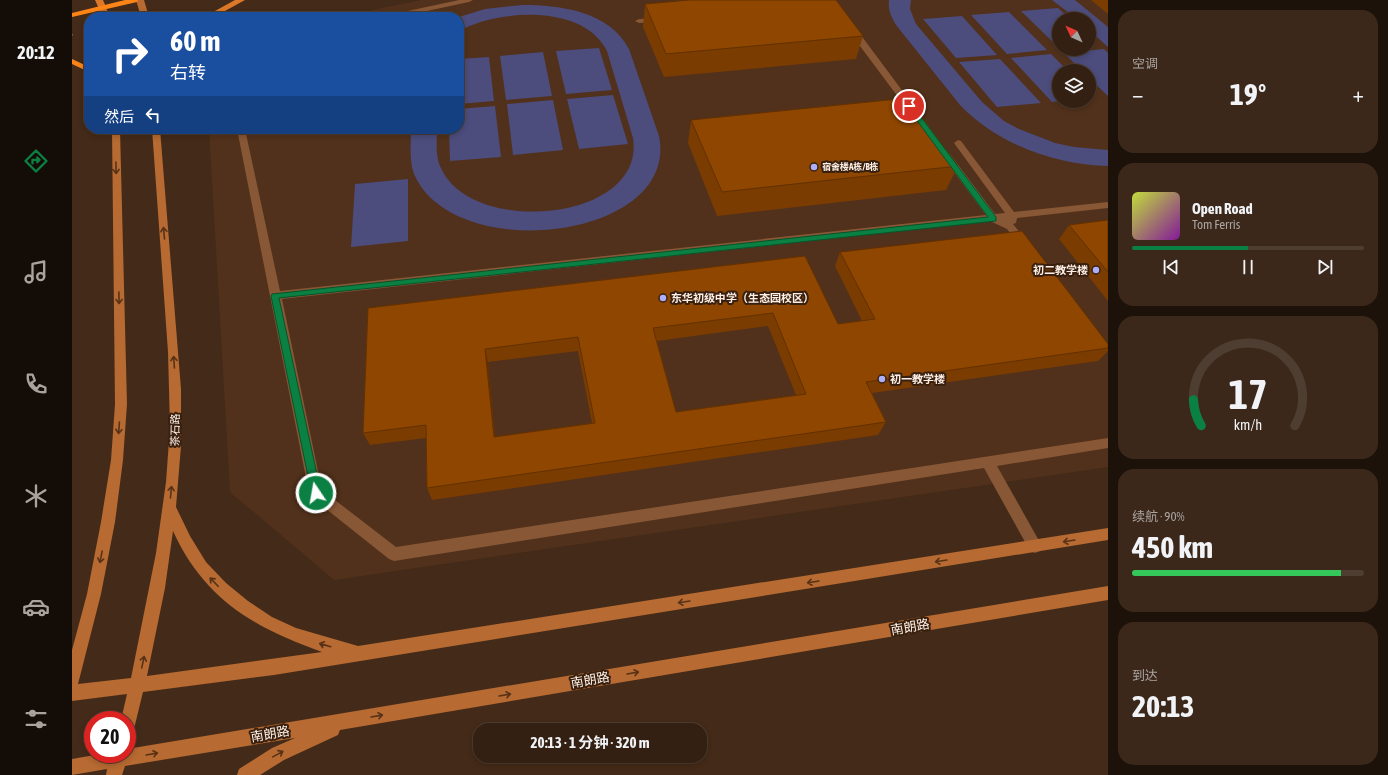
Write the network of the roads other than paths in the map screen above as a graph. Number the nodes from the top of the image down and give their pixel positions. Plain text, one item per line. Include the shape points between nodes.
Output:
1 (134, 0) edge
2 (140, 0) edge
3 (241, 0) edge
4 (469, 0) edge
5 (101, 4) edge
6 (144, 12) edge
7 (218, 12) edge
8 (413, 12) edge
9 (72, 15) edge
10 (844, 18) edge
11 (671, 19) edge
12 (640, 21) dead end
13 (72, 61) edge
14 (84, 67) edge
15 (919, 119) edge
16 (116, 134) edge
17 (156, 134) edge
18 (242, 134) edge
19 (958, 143) dead end
20 (942, 150) edge
21 (1108, 205) edge
22 (1012, 216) junction
23 (994, 219) junction
24 (1011, 227) junction
25 (1031, 252) edge
26 (275, 296) junction
27 (1108, 443) edge
28 (988, 462) junction
29 (170, 509) junction
30 (1108, 534) edge
31 (1035, 546) junction
32 (1108, 593) edge
33 (363, 654) junction
34 (72, 679) edge
35 (138, 685) junction
36 (72, 693) edge
37 (131, 711) edge
38 (358, 719) junction
39 (136, 760) edge
40 (118, 763) edge
41 (72, 767) edge
42 (245, 775) edge

1 - 5 highway
2 - 6 main road
3 - 7 main road
4 - 8 lane
5 - 9 highway
10 - 15 lane
11 - 12 lane
13 - 14 highway
16 -> 34 main road via 121,404 117,460 95,586
29 -> 17 main road, 茶石路 via 176,390
18 - 26 lane
19 - 22 lane
20 - 23 lane
21 - 22 lane
22 - 23 lane
22 - 24 lane
23 - 24 lane
23 - 26 lane
24 - 25 lane
26 - 28 lane via 316,493 394,554
27 - 28 lane
28 - 31 lane
33 -> 29 main road via 294,636 263,621 236,603 194,559 180,535
35 -> 29 main road, 茶石路 via 160,582
30 -> 31 main road
31 -> 33 main road
38 -> 32 main road, 南朗路
33 - 35 main road
35 - 36 main road
35 - 37 main road, 茶石路
39 -> 38 main road, 南朗路
42 -> 38 main road via 278,754
40 - 41 main road, 南朗路

